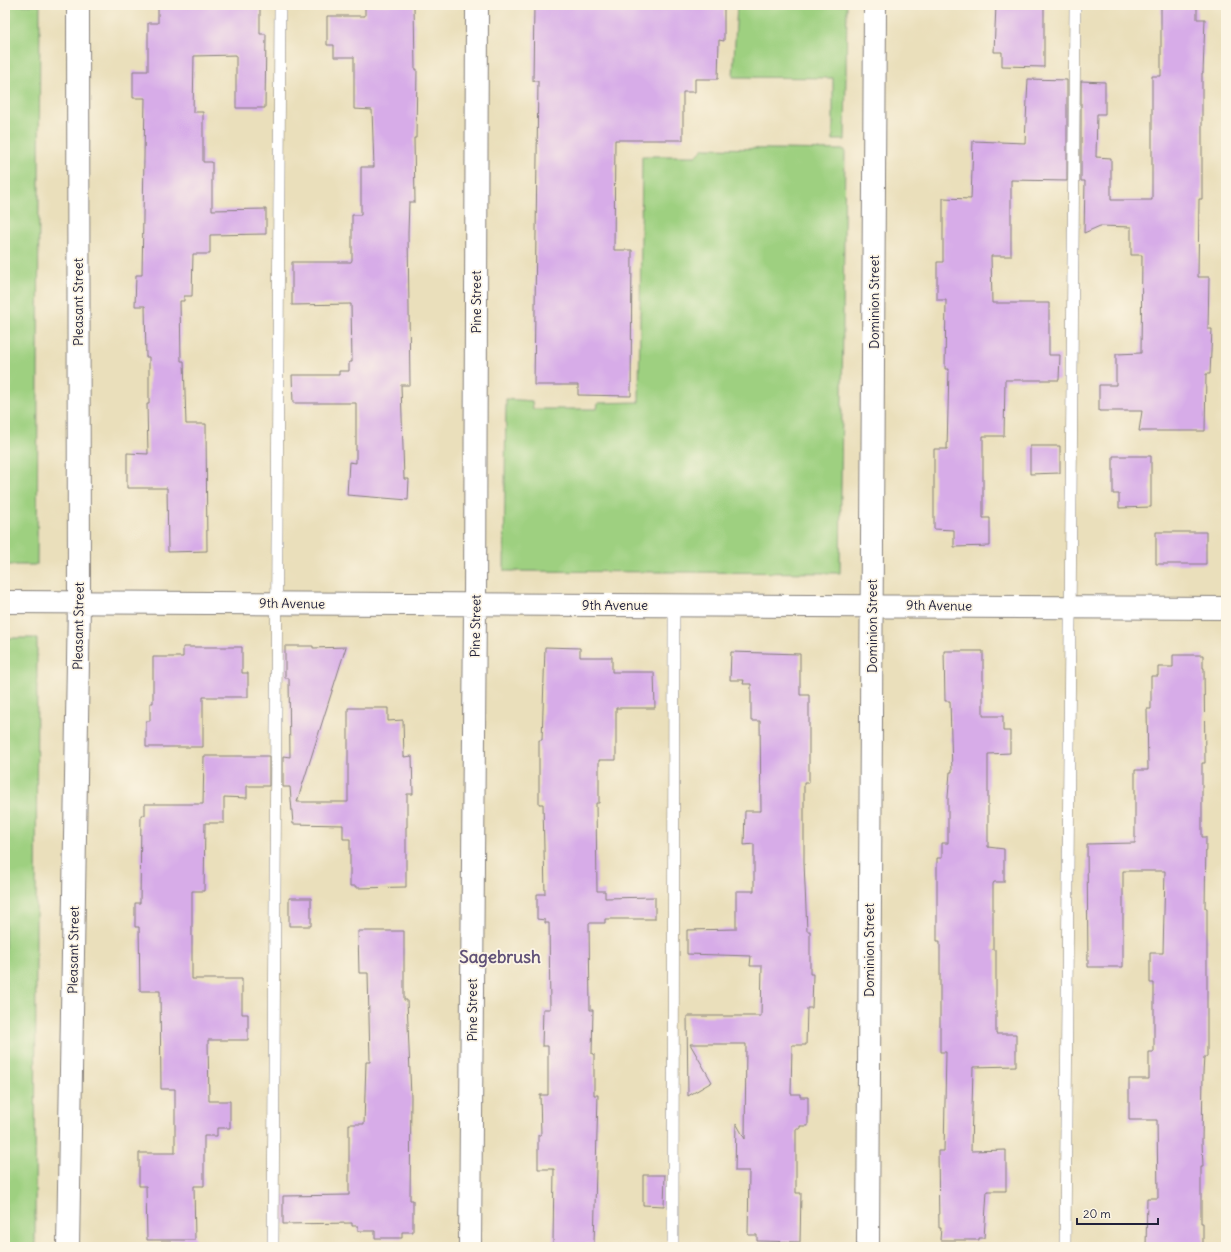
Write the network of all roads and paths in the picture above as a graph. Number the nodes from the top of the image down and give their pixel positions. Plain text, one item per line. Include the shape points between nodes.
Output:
1 (78, 5) edge
2 (280, 5) edge
3 (477, 5) edge
4 (875, 5) edge
5 (1074, 5) edge
6 (5, 602) edge
7 (79, 602) junction
8 (276, 603) junction
9 (674, 604) junction
10 (475, 605) junction
11 (872, 605) junction
12 (1071, 607) junction
13 (1226, 608) edge
14 (68, 1247) edge
15 (273, 1247) edge
16 (470, 1247) edge
17 (673, 1247) edge
18 (868, 1247) edge
19 (1065, 1247) edge

1 - 7 street, Pleasant Street
2 - 8 lane
3 - 10 street, Pine Street
4 - 11 street, Dominion Street
5 - 12 lane
6 - 7 street, 9th Avenue
7 - 8 street, 9th Avenue
7 - 14 street, Pleasant Street
8 - 10 street, 9th Avenue
8 - 15 lane
9 - 10 street, 9th Avenue
9 - 11 street, 9th Avenue
9 - 17 lane
10 - 16 street, Pine Street
11 - 12 street, 9th Avenue
11 - 18 street, Dominion Street
12 - 13 street, 9th Avenue
12 - 19 lane

